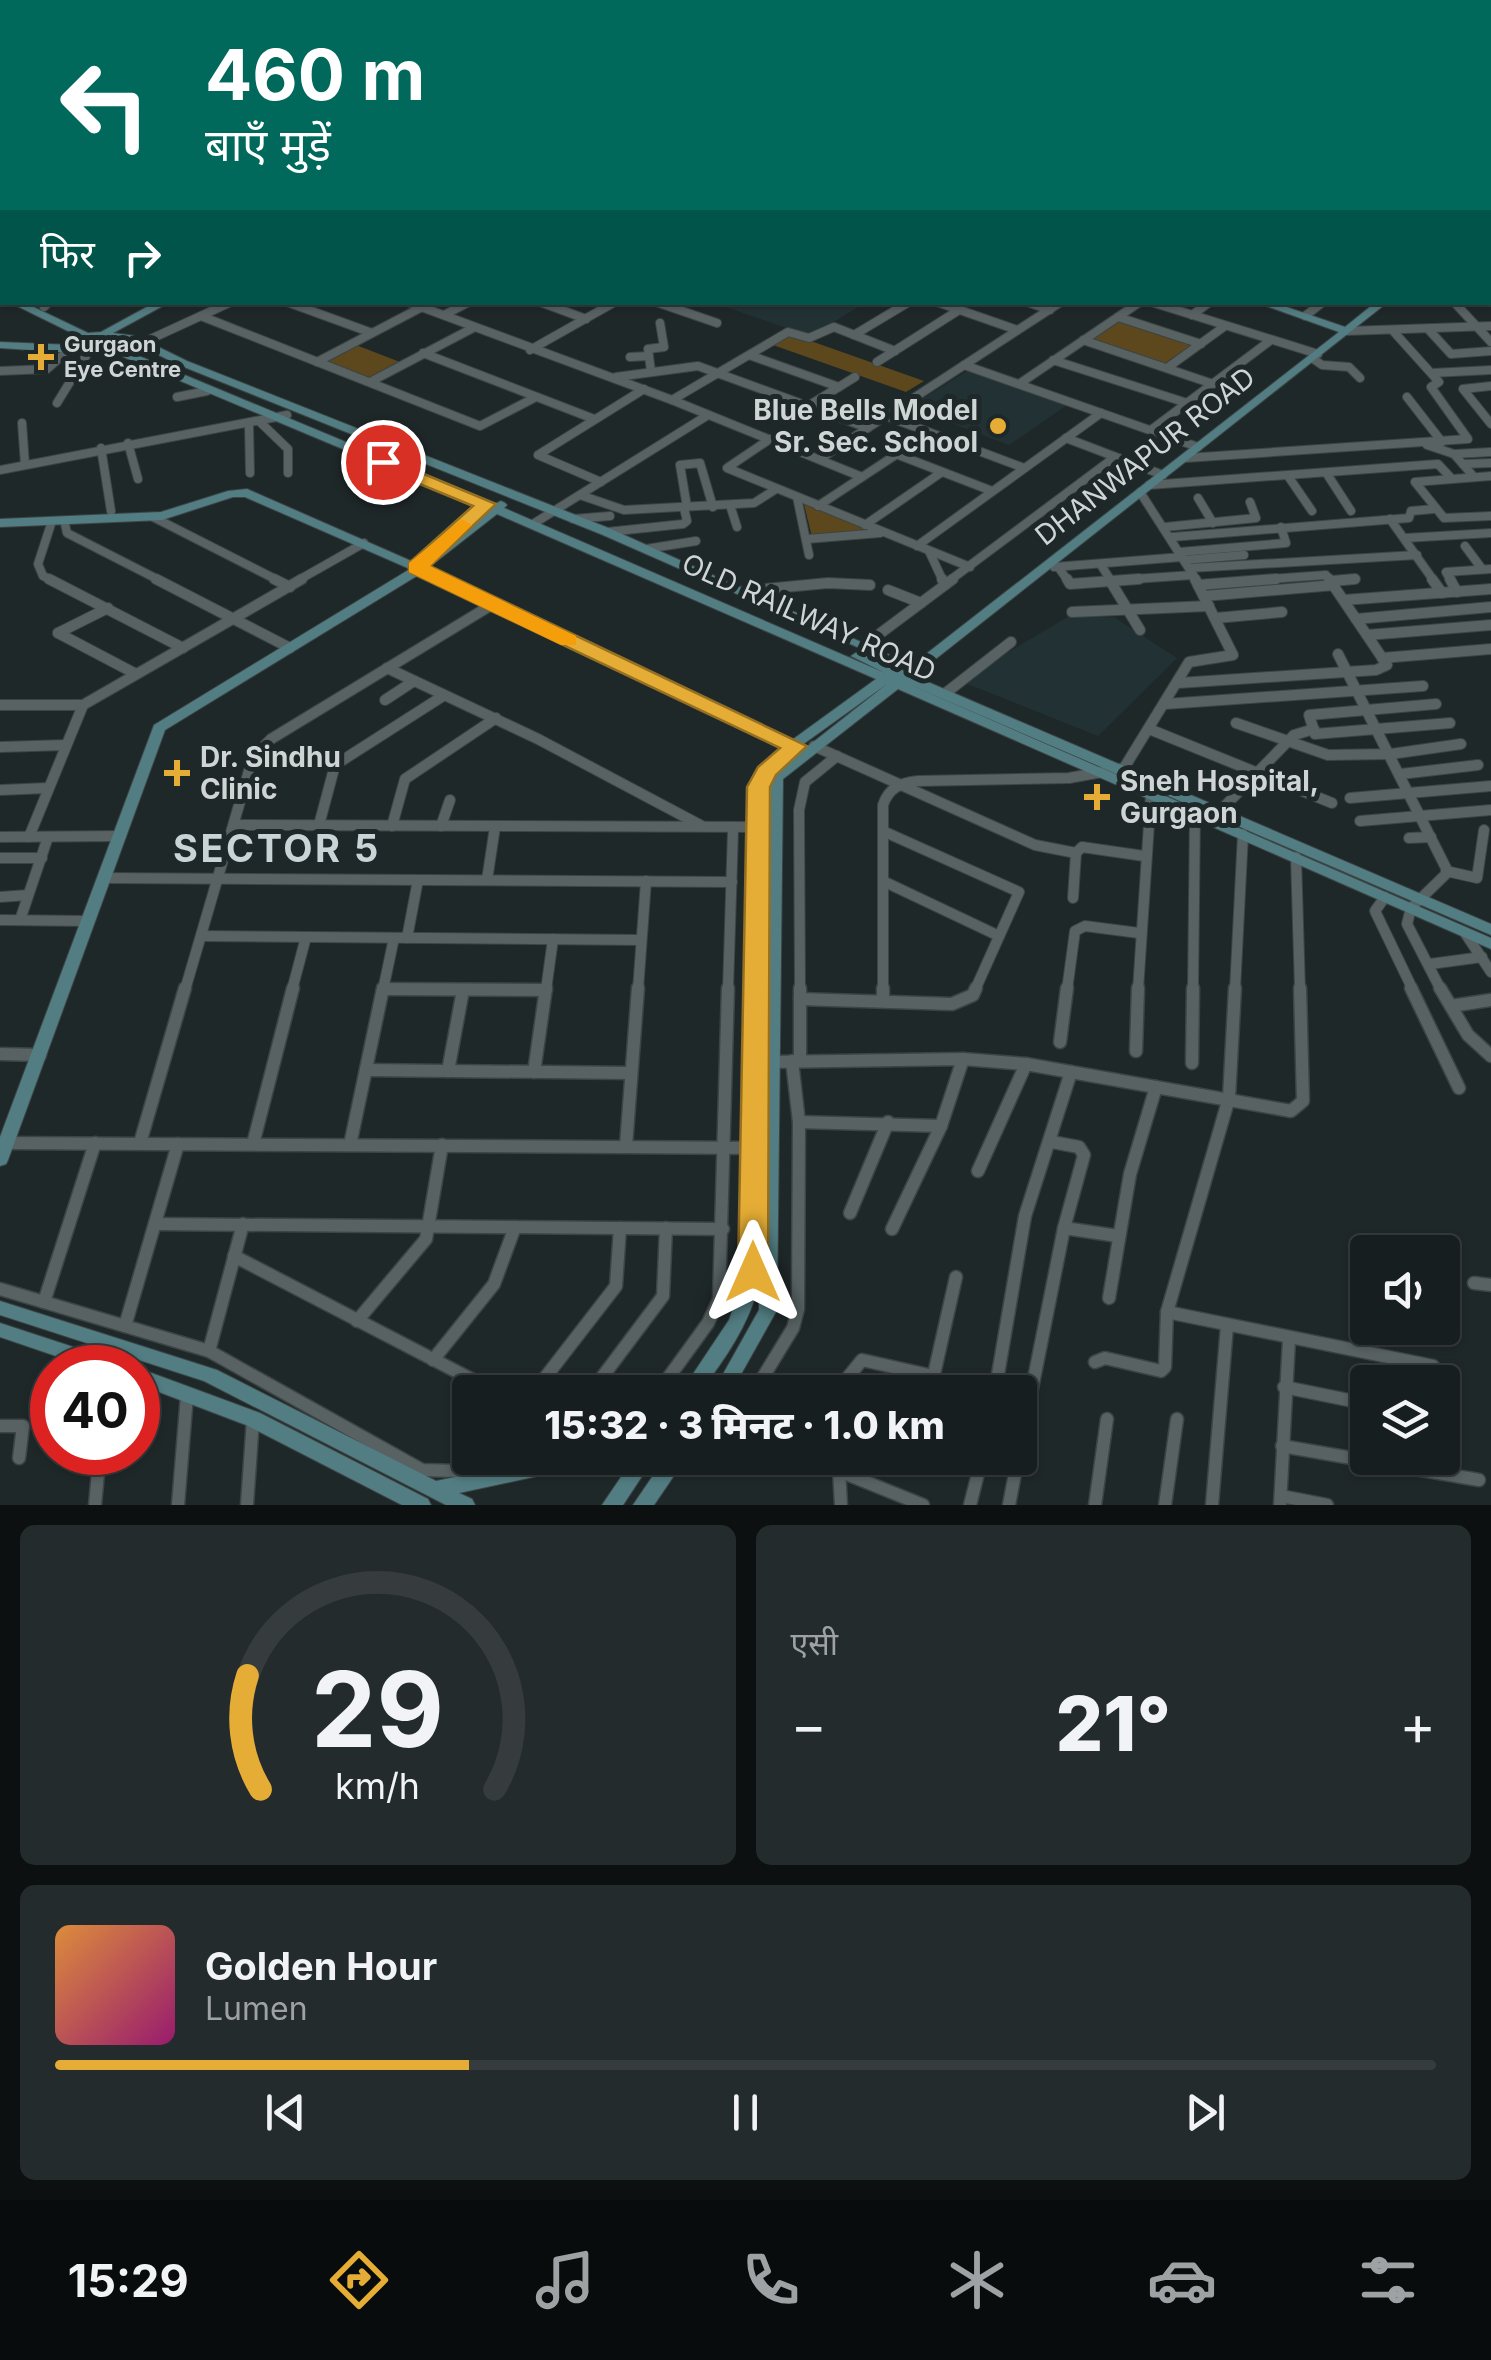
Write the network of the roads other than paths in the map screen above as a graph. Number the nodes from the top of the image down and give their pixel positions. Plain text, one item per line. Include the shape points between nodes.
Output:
1 (19, 305) edge
2 (43, 305) edge
3 (160, 305) edge
4 (161, 305) edge
5 (225, 305) edge
6 (295, 305) edge
7 (415, 305) edge
8 (463, 305) edge
9 (548, 305) edge
10 (610, 305) edge
11 (665, 305) edge
12 (904, 305) edge
13 (945, 305) edge
14 (1036, 305) edge
15 (1058, 305) edge
16 (1136, 305) edge
17 (1160, 305) edge
18 (1206, 305) edge
19 (1269, 305) edge
20 (1319, 305) edge
21 (1379, 305) edge
22 (1457, 305) edge
23 (422, 308) junction
24 (959, 310) junction
25 (1050, 310) junction
26 (444, 315) junction
27 (202, 316) junction
28 (1192, 316) junction
29 (1304, 316) junction
30 (1118, 317) junction
31 (132, 318) junction
32 (586, 319) junction
33 (660, 323) dead end
34 (717, 323) dead end
35 (1225, 326) junction
36 (1491, 326) edge
37 (1476, 327) junction
38 (473, 328) junction
39 (1017, 330) junction
40 (1429, 330) junction
41 (1347, 331) junction
42 (1394, 332) junction
43 (372, 334) junction
44 (854, 335) junction
45 (109, 336) junction
46 (1082, 340) junction
47 (1271, 340) junction
48 (0, 342) edge
49 (1491, 342) edge
50 (85, 343) junction
51 (142, 343) junction
52 (1201, 344) junction
53 (530, 350) junction
54 (895, 351) junction
55 (1491, 351) edge
56 (423, 354) junction
57 (749, 355) junction
58 (649, 356) junction
59 (1315, 356) junction
60 (630, 357) dead end
61 (1053, 360) junction
62 (318, 362) junction
63 (877, 362) dead end
64 (964, 365) junction
65 (1167, 368) junction
66 (1491, 370) edge
67 (0, 371) edge
68 (652, 371) junction
69 (717, 373) junction
70 (1432, 373) junction
71 (855, 376) dead end
72 (612, 377) junction
73 (1360, 378) dead end
74 (370, 382) junction
75 (1019, 384) junction
76 (1214, 384) junction
77 (1491, 386) edge
78 (839, 387) junction
79 (644, 390) junction
80 (206, 391) junction
81 (177, 396) dead end
82 (1407, 396) dead end
83 (536, 397) junction
84 (672, 400) junction
85 (1491, 401) edge
86 (1473, 402) junction
87 (57, 403) dead end
88 (1187, 404) junction
89 (808, 406) junction
90 (1101, 413) junction
91 (708, 415) junction
92 (886, 416) junction
93 (282, 417) junction
94 (1489, 418) edge
95 (594, 420) junction
96 (22, 422) dead end
97 (261, 423) junction
98 (249, 425) junction
99 (868, 428) junction
100 (1151, 430) junction
101 (929, 432) junction
102 (1066, 438) junction
103 (770, 440) junction
104 (1442, 442) junction
105 (128, 443) junction
106 (1421, 443) junction
107 (842, 444) junction
108 (1198, 447) junction
109 (102, 448) junction
110 (800, 451) junction
111 (1491, 452) edge
112 (896, 454) junction
113 (1454, 454) junction
114 (1115, 457) junction
115 (1186, 458) junction
116 (55, 459) junction
117 (820, 459) junction
118 (414, 460) junction
119 (1491, 462) edge
120 (1464, 464) junction
121 (25, 465) junction
122 (1024, 468) junction
123 (0, 470) edge
124 (942, 472) junction
125 (60, 473) dead end
126 (250, 473) dead end
127 (288, 473) dead end
128 (1162, 474) junction
129 (1326, 474) junction
130 (1288, 476) junction
131 (1491, 476) edge
132 (862, 477) junction
133 (1474, 477) junction
134 (1451, 478) junction
135 (138, 479) dead end
136 (601, 482) junction
137 (1145, 488) junction
138 (776, 489) junction
139 (992, 492) junction
140 (580, 495) junction
141 (797, 497) junction
142 (1198, 498) dead end
143 (1250, 502) dead end
144 (495, 504) junction
145 (730, 505) junction
146 (818, 506) junction
147 (712, 507) junction
148 (685, 508) junction
149 (1434, 509) junction
150 (111, 511) dead end
151 (1312, 511) dead end
152 (1351, 511) dead end
153 (610, 516) dead end
154 (1491, 516) edge
155 (153, 518) junction
156 (543, 518) junction
157 (573, 519) junction
158 (1390, 519) junction
159 (1212, 522) junction
160 (0, 523) edge
161 (58, 524) junction
162 (865, 525) junction
163 (737, 527) dead end
164 (1281, 528) junction
165 (607, 532) junction
166 (1168, 532) junction
167 (885, 533) junction
168 (1491, 533) edge
169 (1404, 538) junction
170 (806, 539) junction
171 (696, 541) dead end
172 (364, 544) junction
173 (917, 546) junction
174 (1465, 546) dead end
175 (646, 550) junction
176 (929, 550) junction
177 (809, 555) dead end
178 (1417, 555) junction
179 (1244, 556) dead end
180 (1101, 564) junction
181 (419, 566) junction
182 (1052, 566) junction
183 (1188, 566) junction
184 (970, 567) junction
185 (1486, 569) edge
186 (1355, 579) dead end
187 (1110, 582) junction
188 (1334, 583) junction
189 (870, 585) dead end
190 (290, 586) junction
191 (945, 586) junction
192 (1491, 589) edge
193 (888, 590) dead end
194 (743, 591) junction
195 (1457, 592) junction
196 (1442, 593) junction
197 (1344, 600) junction
198 (1206, 601) junction
199 (921, 603) junction
200 (492, 604) junction
201 (1491, 607) edge
202 (108, 608) junction
203 (1130, 610) junction
204 (1072, 612) dead end
205 (1282, 612) dead end
206 (234, 618) junction
207 (1216, 618) junction
208 (1356, 618) junction
209 (1491, 626) edge
210 (1140, 630) dead end
211 (1368, 636) junction
212 (1010, 642) dead end
213 (183, 648) junction
214 (290, 648) junction
215 (1491, 649) edge
216 (868, 650) junction
217 (1338, 654) dead end
218 (1382, 658) junction
219 (387, 668) junction
220 (1346, 671) junction
221 (136, 674) junction
222 (898, 675) junction
223 (414, 681) junction
224 (1178, 683) junction
225 (1423, 686) dead end
226 (1356, 691) junction
227 (946, 692) junction
228 (443, 696) junction
229 (385, 700) dead end
230 (1166, 704) junction
231 (1436, 704) dead end
232 (0, 705) edge
233 (82, 705) junction
234 (1367, 710) junction
235 (496, 718) junction
236 (1236, 722) dead end
237 (1450, 723) dead end
238 (1149, 729) junction
239 (1314, 729) junction
240 (1378, 730) junction
241 (1289, 740) junction
242 (1461, 744) dead end
243 (66, 745) junction
244 (0, 746) edge
245 (805, 748) junction
246 (1391, 754) junction
247 (837, 756) junction
248 (1478, 765) dead end
249 (1124, 768) junction
250 (1258, 772) junction
251 (1105, 773) junction
252 (1401, 774) junction
253 (900, 783) junction
254 (1491, 786) edge
255 (48, 788) junction
256 (0, 790) edge
257 (1152, 794) junction
258 (1412, 796) junction
259 (1350, 798) dead end
260 (450, 800) dead end
261 (1332, 804) dead end
262 (1491, 810) edge
263 (1219, 812) junction
264 (1195, 813) junction
265 (1422, 818) junction
266 (1360, 821) dead end
267 (236, 825) junction
268 (319, 825) junction
269 (392, 826) junction
270 (441, 826) junction
271 (494, 827) junction
272 (766, 827) junction
273 (708, 829) junction
274 (733, 830) junction
275 (1484, 830) dead end
276 (885, 832) junction
277 (1243, 834) junction
278 (120, 836) junction
279 (0, 837) edge
280 (29, 837) junction
281 (48, 837) junction
282 (1409, 838) dead end
283 (1431, 838) junction
284 (1076, 853) junction
285 (1144, 856) junction
286 (1296, 857) junction
287 (0, 858) edge
288 (42, 858) junction
289 (1446, 871) junction
290 (105, 878) junction
291 (220, 878) junction
292 (418, 880) junction
293 (487, 880) junction
294 (646, 881) junction
295 (732, 882) junction
296 (884, 882) junction
297 (0, 896) edge
298 (28, 896) junction
299 (1385, 897) junction
300 (1074, 898) dead end
301 (1417, 904) junction
302 (0, 920) edge
303 (20, 920) junction
304 (89, 921) junction
305 (1491, 930) edge
306 (1139, 933) junction
307 (1465, 933) junction
308 (202, 936) junction
309 (999, 936) junction
310 (306, 937) junction
311 (401, 938) junction
312 (553, 939) junction
313 (641, 940) junction
314 (1491, 944) edge
315 (1482, 957) junction
316 (1430, 964) junction
317 (1491, 972) edge
318 (383, 989) junction
319 (462, 990) junction
320 (546, 990) junction
321 (800, 999) junction
322 (883, 1000) junction
323 (1491, 1000) edge
324 (1451, 1006) junction
325 (1060, 1042) dead end
326 (1136, 1051) dead end
327 (0, 1054) edge
328 (40, 1055) junction
329 (1491, 1056) edge
330 (962, 1058) junction
331 (796, 1061) junction
332 (762, 1062) junction
333 (1192, 1062) dead end
334 (1026, 1064) junction
335 (366, 1070) junction
336 (448, 1071) junction
337 (534, 1072) junction
338 (1071, 1072) junction
339 (631, 1073) junction
340 (1156, 1087) junction
341 (1459, 1088) dead end
342 (1229, 1098) junction
343 (798, 1122) junction
344 (888, 1122) junction
345 (941, 1126) junction
346 (7, 1142) junction
347 (1052, 1142) junction
348 (95, 1143) junction
349 (140, 1143) junction
350 (178, 1144) junction
351 (253, 1144) junction
352 (350, 1145) junction
353 (442, 1145) junction
354 (626, 1146) junction
355 (724, 1147) junction
356 (762, 1148) junction
357 (0, 1160) edge
358 (978, 1172) dead end
359 (850, 1213) dead end
360 (154, 1224) junction
361 (242, 1224) junction
362 (432, 1226) junction
363 (516, 1227) junction
364 (620, 1228) junction
365 (666, 1228) junction
366 (1064, 1228) junction
367 (723, 1229) junction
368 (892, 1229) dead end
369 (1118, 1236) junction
370 (234, 1256) junction
371 (956, 1277) dead end
372 (1474, 1283) dead end
373 (1491, 1286) edge
374 (0, 1289) edge
375 (1109, 1298) dead end
376 (44, 1302) junction
377 (0, 1308) edge
378 (1166, 1312) junction
379 (357, 1321) junction
380 (125, 1326) junction
381 (1226, 1326) junction
382 (2, 1334) edge
383 (1289, 1340) junction
384 (38, 1345) edge
385 (209, 1352) junction
386 (432, 1360) junction
387 (1095, 1362) dead end
388 (1428, 1365) edge
389 (462, 1375) edge
390 (547, 1375) edge
391 (605, 1375) edge
392 (670, 1375) edge
393 (701, 1375) edge
394 (732, 1375) edge
395 (764, 1375) edge
396 (850, 1375) edge
397 (929, 1375) edge
398 (933, 1375) edge
399 (998, 1375) edge
400 (1035, 1375) edge
401 (160, 1385) edge
402 (1284, 1387) junction
403 (187, 1395) junction
404 (1350, 1400) edge
405 (1108, 1419) dead end
406 (253, 1420) junction
407 (1177, 1420) dead end
408 (0, 1426) edge
409 (1282, 1446) junction
410 (19, 1458) dead end
411 (452, 1471) edge
412 (98, 1475) edge
413 (515, 1475) edge
414 (632, 1475) edge
415 (664, 1475) edge
416 (839, 1475) edge
417 (848, 1475) edge
418 (978, 1475) edge
419 (1015, 1475) edge
420 (1478, 1480) dead end
421 (426, 1497) edge
422 (890, 1498) edge
423 (1280, 1501) edge
424 (95, 1505) edge
425 (178, 1505) edge
426 (246, 1505) edge
427 (465, 1505) edge
428 (612, 1505) edge
429 (643, 1505) edge
430 (842, 1505) edge
431 (923, 1505) edge
432 (970, 1505) edge
433 (1009, 1505) edge
434 (1094, 1505) edge
435 (1165, 1505) edge
436 (1212, 1505) edge
437 (1327, 1505) edge

1 - 50 street, OLD RAILWAY ROAD
2 - 50 street, OLD RAILWAY ROAD
3 - 31 street
4 - 45 street
5 - 27 street
6 - 43 street
7 - 23 street
8 - 26 street
9 - 32 street
10 - 32 street
11 - 34 street
12 - 44 street
13 - 24 street
14 - 25 street
15 - 25 street
16 - 30 street
17 - 28 street
18 - 28 street
19 - 29 street
20 - 29 street
21 - 41 street, DHANWAPUR ROAD
22 - 37 street
23 - 26 street
23 - 43 street
24 - 39 street
24 - 54 street
25 - 39 street
26 - 38 street
27 - 51 street
27 - 62 street
28 - 35 street
29 - 41 street
30 - 46 street
30 - 52 street
31 - 45 street
31 - 50 street
32 - 53 street
33 - 58 street via 664,347 648,349
35 - 47 street
35 - 52 street
36 - 37 street
37 - 40 street
37 - 49 street
38 - 53 street
38 - 56 street
39 - 64 street
40 - 42 street
40 - 55 street via 1451,354
41 - 42 street
41 - 59 street, DHANWAPUR ROAD
42 - 70 street
43 - 62 street
44 - 54 street
44 - 57 street via 834,327 809,338 788,332
45 - 50 street
45 - 50 street via 112,346
45 - 51 street
45 - 93 street, OLD RAILWAY ROAD
46 - 61 street
46 - 65 street
47 - 59 street
47 - 76 street
48 - 50 street
50 - 67 street via 47,370
50 - 80 street, OLD RAILWAY ROAD
50 - 87 street
51 - 118 street
52 - 65 street
53 - 72 street
54 - 63 street
56 - 74 street
56 - 83 street
57 - 69 street
57 - 78 street
58 - 60 street
58 - 68 street
59 - 73 street via 1322,365 1349,367
59 - 108 street, DHANWAPUR ROAD
61 - 75 street
61 - 88 street
62 - 74 street
64 - 75 street
64 - 92 street
65 - 76 street
66 - 70 street
68 - 69 street via 694,365
68 - 72 street
69 - 84 street
69 - 89 street
70 - 104 street via 1439,382 1431,388 1468,437
71 - 78 street
72 - 79 street
74 - 83 street via 482,426
75 - 90 street
76 - 88 street
77 - 86 street via 1463,388
78 - 89 street
79 - 84 street
79 - 95 street
80 - 81 street
80 - 93 street, OLD RAILWAY ROAD
82 - 104 street
83 - 95 street
84 - 91 street
85 - 86 street
86 - 94 street
88 - 100 street
89 - 99 street
90 - 100 street
90 - 102 street
91 - 103 street
91 - 136 street
92 - 99 street
92 - 101 street
93 - 97 street
93 - 118 street, OLD RAILWAY ROAD
93 - 144 street, OLD RAILWAY ROAD
95 - 136 street via 538,455
96 - 121 street
97 - 98 street
97 - 127 street via 288,449
98 - 105 street via 158,432
98 - 126 street
99 - 107 street
100 - 108 street
101 - 112 street
101 - 122 street
102 - 114 street
102 - 122 street
103 - 110 street
103 - 138 street via 726,468
104 - 106 street
105 - 109 street
105 - 135 street
106 - 113 street
106 - 115 street
107 - 110 street
107 - 117 street
108 - 115 street, DHANWAPUR ROAD
109 - 116 street
109 - 150 street
110 - 117 street
111 - 113 street
112 - 124 street
112 - 132 street
113 - 120 street
114 - 128 street
114 - 184 street
115 - 128 street, DHANWAPUR ROAD
116 - 121 street
116 - 125 street
117 - 132 street
118 - 144 street, OLD RAILWAY ROAD
118 - 156 street
119 - 120 street
120 - 133 street
121 - 123 street
122 - 139 street
124 - 139 street
124 - 162 street
128 - 137 street, DHANWAPUR ROAD
129 - 130 street
129 - 134 street via 1438,464
129 - 152 street
130 - 137 street
130 - 151 street
131 - 133 street
132 - 146 street
133 - 134 street
134 - 149 street via 1415,481
136 - 140 street
137 - 166 street
137 - 182 street, DHANWAPUR ROAD
138 - 141 street
138 - 145 street via 759,502
139 - 173 street
140 - 148 street via 614,509
140 - 156 street
141 - 146 street
141 - 170 street
142 - 159 street
143 - 159 street via 1256,518
144 - 156 street, OLD RAILWAY ROAD
144 - 181 street
145 - 147 street
145 - 163 street
146 - 162 street
147 - 148 street
147 - 148 street via 700,463 680,466
148 - 165 street via 683,524
149 - 154 street via 1447,519
149 - 158 street
153 - 157 street
155 - 161 street
155 - 172 street via 242,492
155 - 190 street
156 - 157 street
156 - 216 street, OLD RAILWAY ROAD
156 - 222 street, OLD RAILWAY ROAD
157 - 165 street
158 - 164 street
158 - 169 street
159 - 166 street
160 - 161 street
161 - 202 street via 39,570
161 - 206 street
162 - 167 street
164 - 166 street
164 - 183 street via 1286,543
165 - 175 street
166 - 183 street
167 - 170 street
167 - 173 street
168 - 169 street
169 - 178 street
170 - 177 street
171 - 175 street
172 - 181 street
172 - 190 street
173 - 176 street
174 - 185 street
175 - 194 street
176 - 184 street
176 - 191 street
178 - 183 street
178 - 196 street
179 - 183 street
180 - 182 street
180 - 183 street
180 - 187 street
181 - 200 street
181 - 214 street
182 - 187 street via 1070,584
182 - 222 street, DHANWAPUR ROAD
183 - 187 street
183 - 188 street via 1323,574
183 - 198 street
184 - 191 street
185 - 195 street via 1446,572
186 - 188 street
187 - 203 street
188 - 197 street
188 - 198 street
189 - 194 street
190 - 206 street
191 - 199 street
192 - 195 street
193 - 199 street
194 - 216 street
195 - 196 street
196 - 197 street
197 - 208 street
198 - 203 street
198 - 207 street
199 - 216 street
200 - 219 street
200 - 245 street
201 - 208 street
202 - 213 street
202 - 221 street via 58,633
203 - 204 street
203 - 210 street
205 - 207 street
206 - 213 street
206 - 214 street
207 - 224 street via 1233,655 1189,662
208 - 211 street
209 - 211 street
211 - 218 street
212 - 227 street
213 - 221 street
214 - 278 street via 159,728
215 - 218 street
216 - 222 street, OLD RAILWAY ROAD
217 - 220 street
218 - 220 street via 1382,669
219 - 223 street
219 - 267 street via 260,749 249,767
220 - 224 street
220 - 226 street
221 - 233 street
222 - 227 street, OLD RAILWAY ROAD
222 - 245 street, DHANWAPUR ROAD
222 - 251 street, OLD RAILWAY ROAD
223 - 228 street
223 - 229 street
224 - 230 street
225 - 226 street
226 - 230 street
226 - 234 street
227 - 249 street, OLD RAILWAY ROAD
228 - 235 street
228 - 268 street via 335,765
230 - 238 street
231 - 234 street
232 - 233 street
233 - 243 street
234 - 239 street via 1309,715
234 - 240 street
235 - 269 street via 406,779
235 - 273 street
236 - 241 street
237 - 240 street
238 - 249 street
238 - 250 street
239 - 240 street
239 - 241 street
240 - 246 street
241 - 246 street via 1328,755
241 - 250 street
242 - 246 street
243 - 244 street
243 - 255 street
245 - 247 street
245 - 272 street, DHANWAPUR ROAD via 776,778
246 - 252 street
247 - 253 street
247 - 321 street via 805,782 801,800
248 - 252 street
249 - 251 street
249 - 263 street, OLD RAILWAY ROAD
250 - 261 street
250 - 263 street
251 - 253 street
251 - 257 street, OLD RAILWAY ROAD
252 - 258 street
253 - 276 street via 885,798
253 - 284 street via 1035,845
254 - 258 street
255 - 256 street
255 - 280 street
257 - 264 street, OLD RAILWAY ROAD
257 - 285 street
258 - 259 street
258 - 265 street
260 - 270 street
262 - 265 street
263 - 301 street, OLD RAILWAY ROAD
264 - 277 street, OLD RAILWAY ROAD
264 - 333 street
265 - 266 street
265 - 283 street
267 - 268 street
267 - 291 street
268 - 269 street
269 - 270 street
270 - 271 street
271 - 273 street
271 - 293 street
272 - 274 street
272 - 332 street, DHANWAPUR ROAD
273 - 274 street
274 - 295 street
275 - 289 street via 1477,878
276 - 296 street
276 - 309 street via 1019,892
277 - 286 street, OLD RAILWAY ROAD
277 - 342 street
278 - 281 street
278 - 290 street
279 - 280 street
280 - 281 street
281 - 288 street
282 - 283 street
283 - 289 street
284 - 285 street via 1082,847
284 - 300 street
285 - 306 street
286 - 299 street, OLD RAILWAY ROAD
286 - 342 street via 1303,1101 1278,1110
287 - 288 street
288 - 298 street
289 - 301 street
290 - 291 street
290 - 304 street
291 - 292 street
291 - 308 street
292 - 293 street
292 - 311 street
293 - 294 street
294 - 295 street
294 - 313 street
295 - 355 street
296 - 309 street
296 - 322 street
297 - 298 street
298 - 303 street
299 - 301 street, OLD RAILWAY ROAD
299 - 341 street via 1375,910
301 - 305 street, OLD RAILWAY ROAD
301 - 307 street, OLD RAILWAY ROAD
301 - 316 street via 1408,924
302 - 303 street
303 - 304 street
304 - 328 street
306 - 325 street via 1084,926 1075,931
306 - 326 street
307 - 314 street, OLD RAILWAY ROAD
307 - 315 street
308 - 310 street
308 - 349 street
309 - 322 street via 964,1002
310 - 311 street
310 - 351 street
311 - 312 street
311 - 318 street
312 - 313 street
312 - 320 street
313 - 339 street
315 - 316 street
315 - 317 street
316 - 324 street
318 - 319 street
318 - 335 street
319 - 320 street
319 - 336 street
320 - 337 street
321 - 322 street
321 - 331 street
323 - 324 street
324 - 329 street via 1479,1050
327 - 328 street
328 - 346 street
330 - 331 street
330 - 334 street
330 - 345 street
331 - 332 street
331 - 343 street
332 - 356 street, DHANWAPUR ROAD
334 - 338 street
334 - 358 street
335 - 336 street
335 - 352 street
336 - 337 street
337 - 339 street
338 - 340 street
338 - 347 street
339 - 354 street
340 - 342 street
340 - 369 street
342 - 378 street
343 - 344 street
343 - 395 street via 798,1309
344 - 345 street
344 - 359 street
345 - 368 street
346 - 348 street
346 - 357 street
347 - 366 street via 1084,1152
347 - 399 street via 1025,1216
348 - 349 street
348 - 376 street
349 - 350 street
350 - 351 street
350 - 360 street
351 - 352 street
352 - 353 street
353 - 354 street
353 - 362 street
354 - 355 street
355 - 356 street
355 - 367 street
356 - 393 street via 745,1310
356 - 394 street via 768,1310
360 - 361 street
360 - 380 street
361 - 362 street
361 - 370 street
362 - 363 street
362 - 379 street
363 - 364 street
363 - 386 street via 494,1284
364 - 365 street
364 - 390 street via 616,1286
365 - 367 street
365 - 391 street via 663,1296
366 - 369 street
366 - 400 street
367 - 392 street via 716,1309
369 - 375 street
370 - 379 street
370 - 385 street
371 - 398 street
372 - 373 street
374 - 376 street
376 - 380 street
377 - 421 street via 210,1376
378 - 381 street
378 - 387 street via 1163,1370 1105,1358
379 - 386 street
380 - 385 street
381 - 383 street
381 - 436 street
382 - 384 street
383 - 388 street
383 - 402 street
385 - 411 street via 422,1470
386 - 389 street
396 - 397 street via 862,1360
401 - 403 street
402 - 404 street
402 - 409 street
403 - 406 street
403 - 425 street
405 - 434 street
406 - 421 street
406 - 426 street
407 - 435 street
408 - 410 street via 23,1426
409 - 420 street
409 - 423 street
412 - 424 street
413 - 421 street
414 - 428 street
415 - 429 street
416 - 430 street
417 - 422 street
418 - 432 street
419 - 433 street
421 - 427 street
422 - 431 street
423 - 437 street

